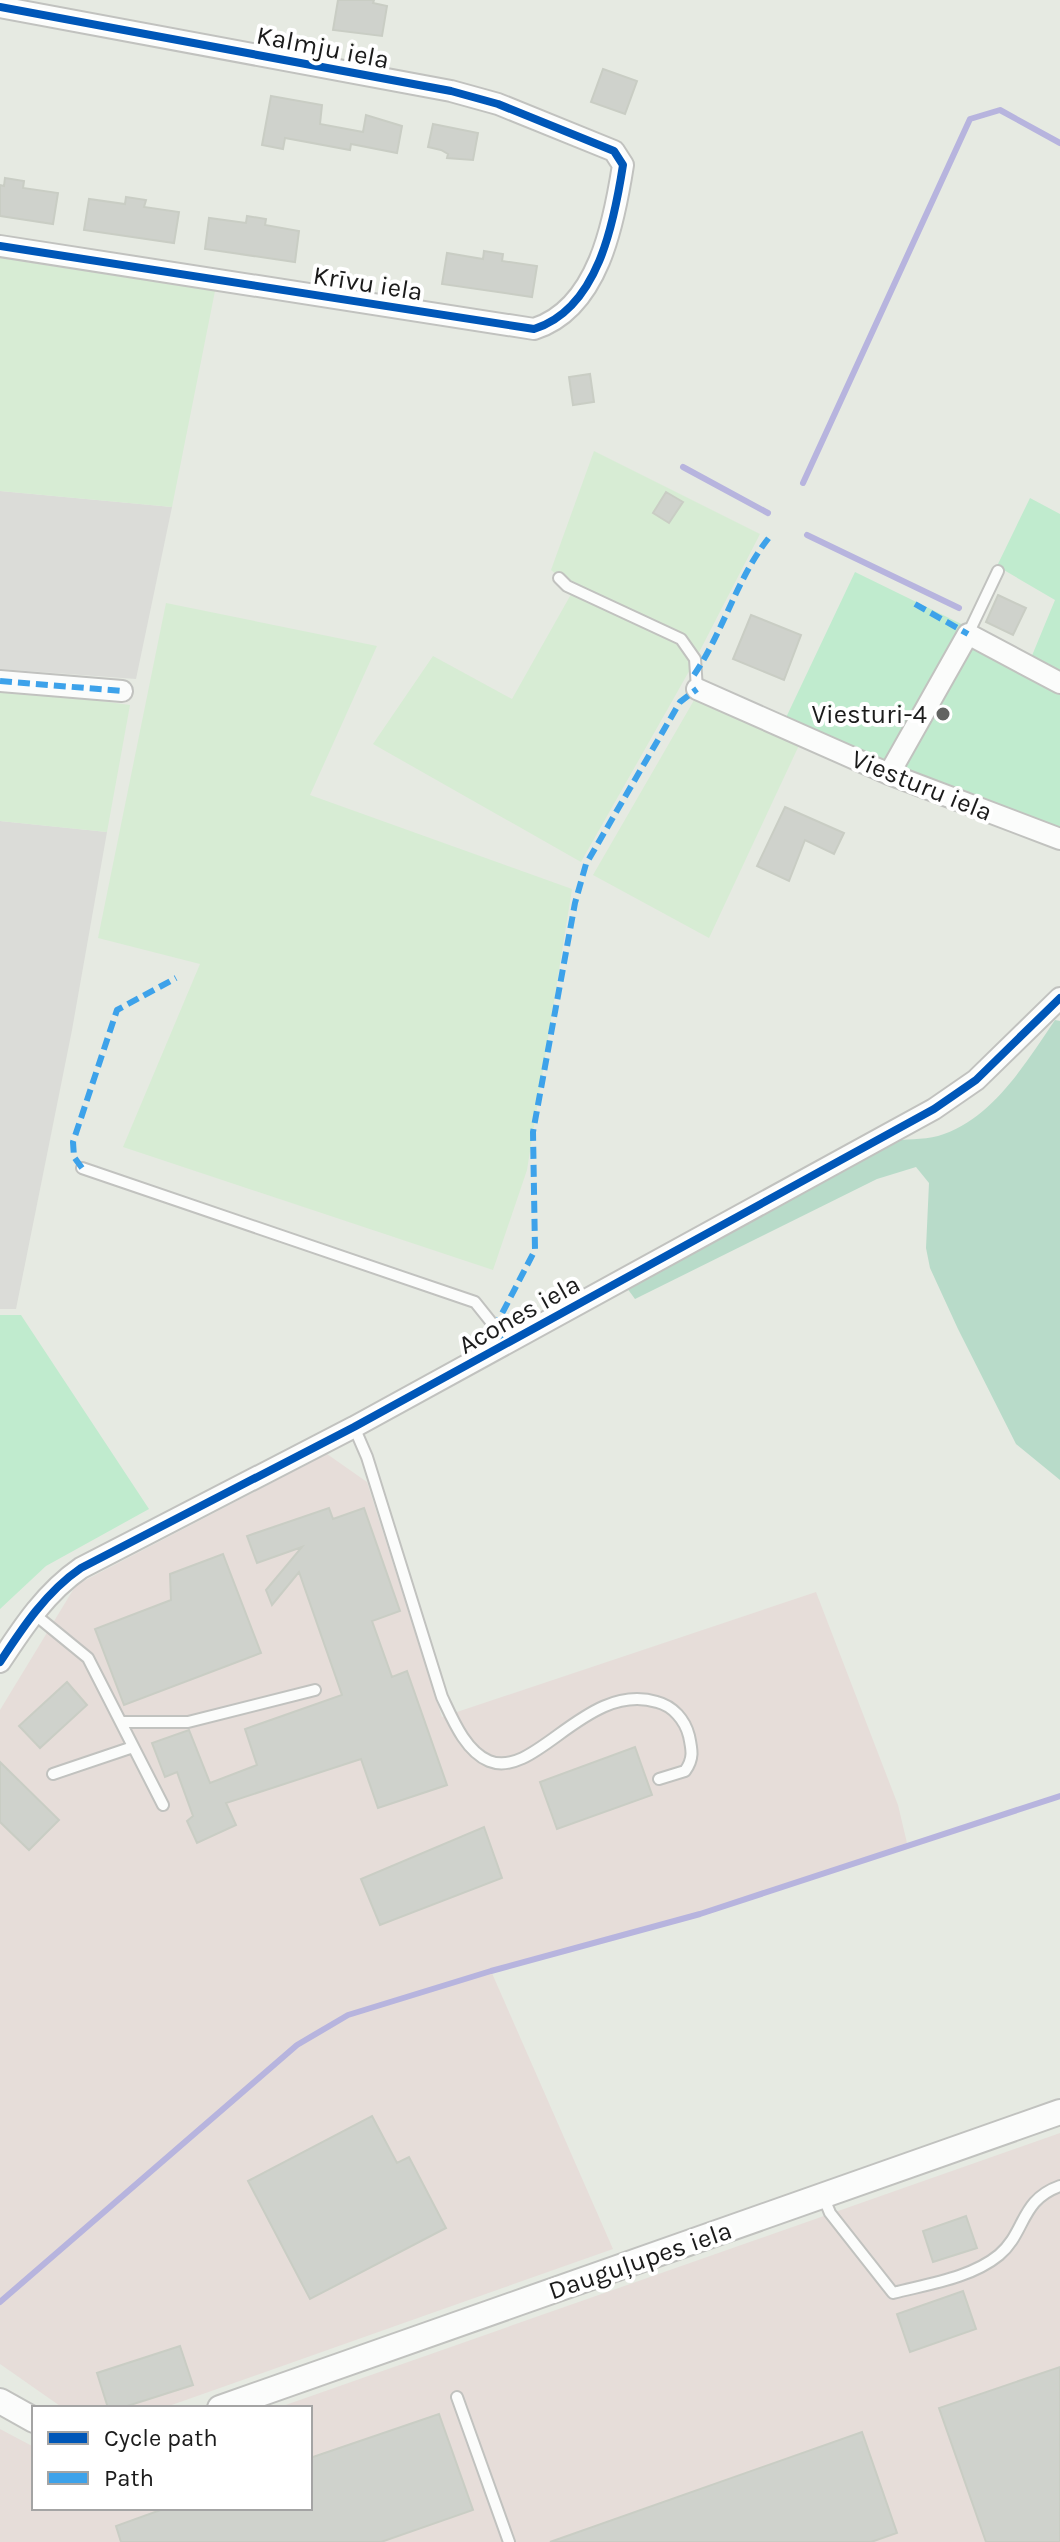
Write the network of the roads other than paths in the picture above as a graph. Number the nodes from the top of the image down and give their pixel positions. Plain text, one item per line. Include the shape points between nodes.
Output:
1 (0, 7) edge
2 (623, 165) joint
3 (0, 246) edge
4 (998, 571) dead end
5 (559, 578) dead end
6 (968, 634) junction
7 (0, 681) edge
8 (1060, 683) edge
9 (697, 689) joint
10 (122, 691) dead end
11 (889, 774) junction
12 (1060, 839) edge
13 (1060, 998) edge
14 (82, 1168) dead end
15 (495, 1327) dead end
16 (354, 1427) junction
17 (33, 1613) junction
18 (0, 1662) edge
19 (315, 1690) dead end
20 (121, 1722) junction
21 (133, 1747) junction
22 (53, 1774) dead end
23 (659, 1779) dead end
24 (163, 1805) dead end
25 (1060, 2112) edge
26 (1060, 2186) edge
27 (823, 2196) junction
28 (457, 2397) dead end
29 (0, 2401) edge
30 (226, 2406) edge
31 (32, 2419) edge
32 (509, 2542) edge

1 - 2 street, Kalmju iela via 463,94 614,151
2 - 3 street, Krīvu iela via 609,234 590,278 555,323 534,329
4 - 6 lane
5 - 9 lane via 681,639 695,659
6 - 8 street
6 - 11 street
7 - 10 street
9 - 11 street, Viesturu iela
11 - 12 street, Viesturu iela
13 - 16 street, Acones iela via 976,1080 934,1109 490,1362
14 - 15 lane via 475,1302
16 - 17 street, Acones iela via 81,1568
16 - 23 lane via 442,1697 475,1751 489,1761 513,1762 585,1714 644,1698 670,1707 691,1742 692,1757 685,1771
17 - 18 street, Acones iela
17 - 20 lane via 88,1658
19 - 20 lane via 188,1722
20 - 21 lane
21 - 22 lane
21 - 24 lane
25 - 27 street, Dauguļupes iela
26 - 27 lane via 1040,2193 1000,2254 966,2273 893,2293 830,2213
27 - 30 street, Dauguļupes iela
28 - 32 lane
29 - 31 street

